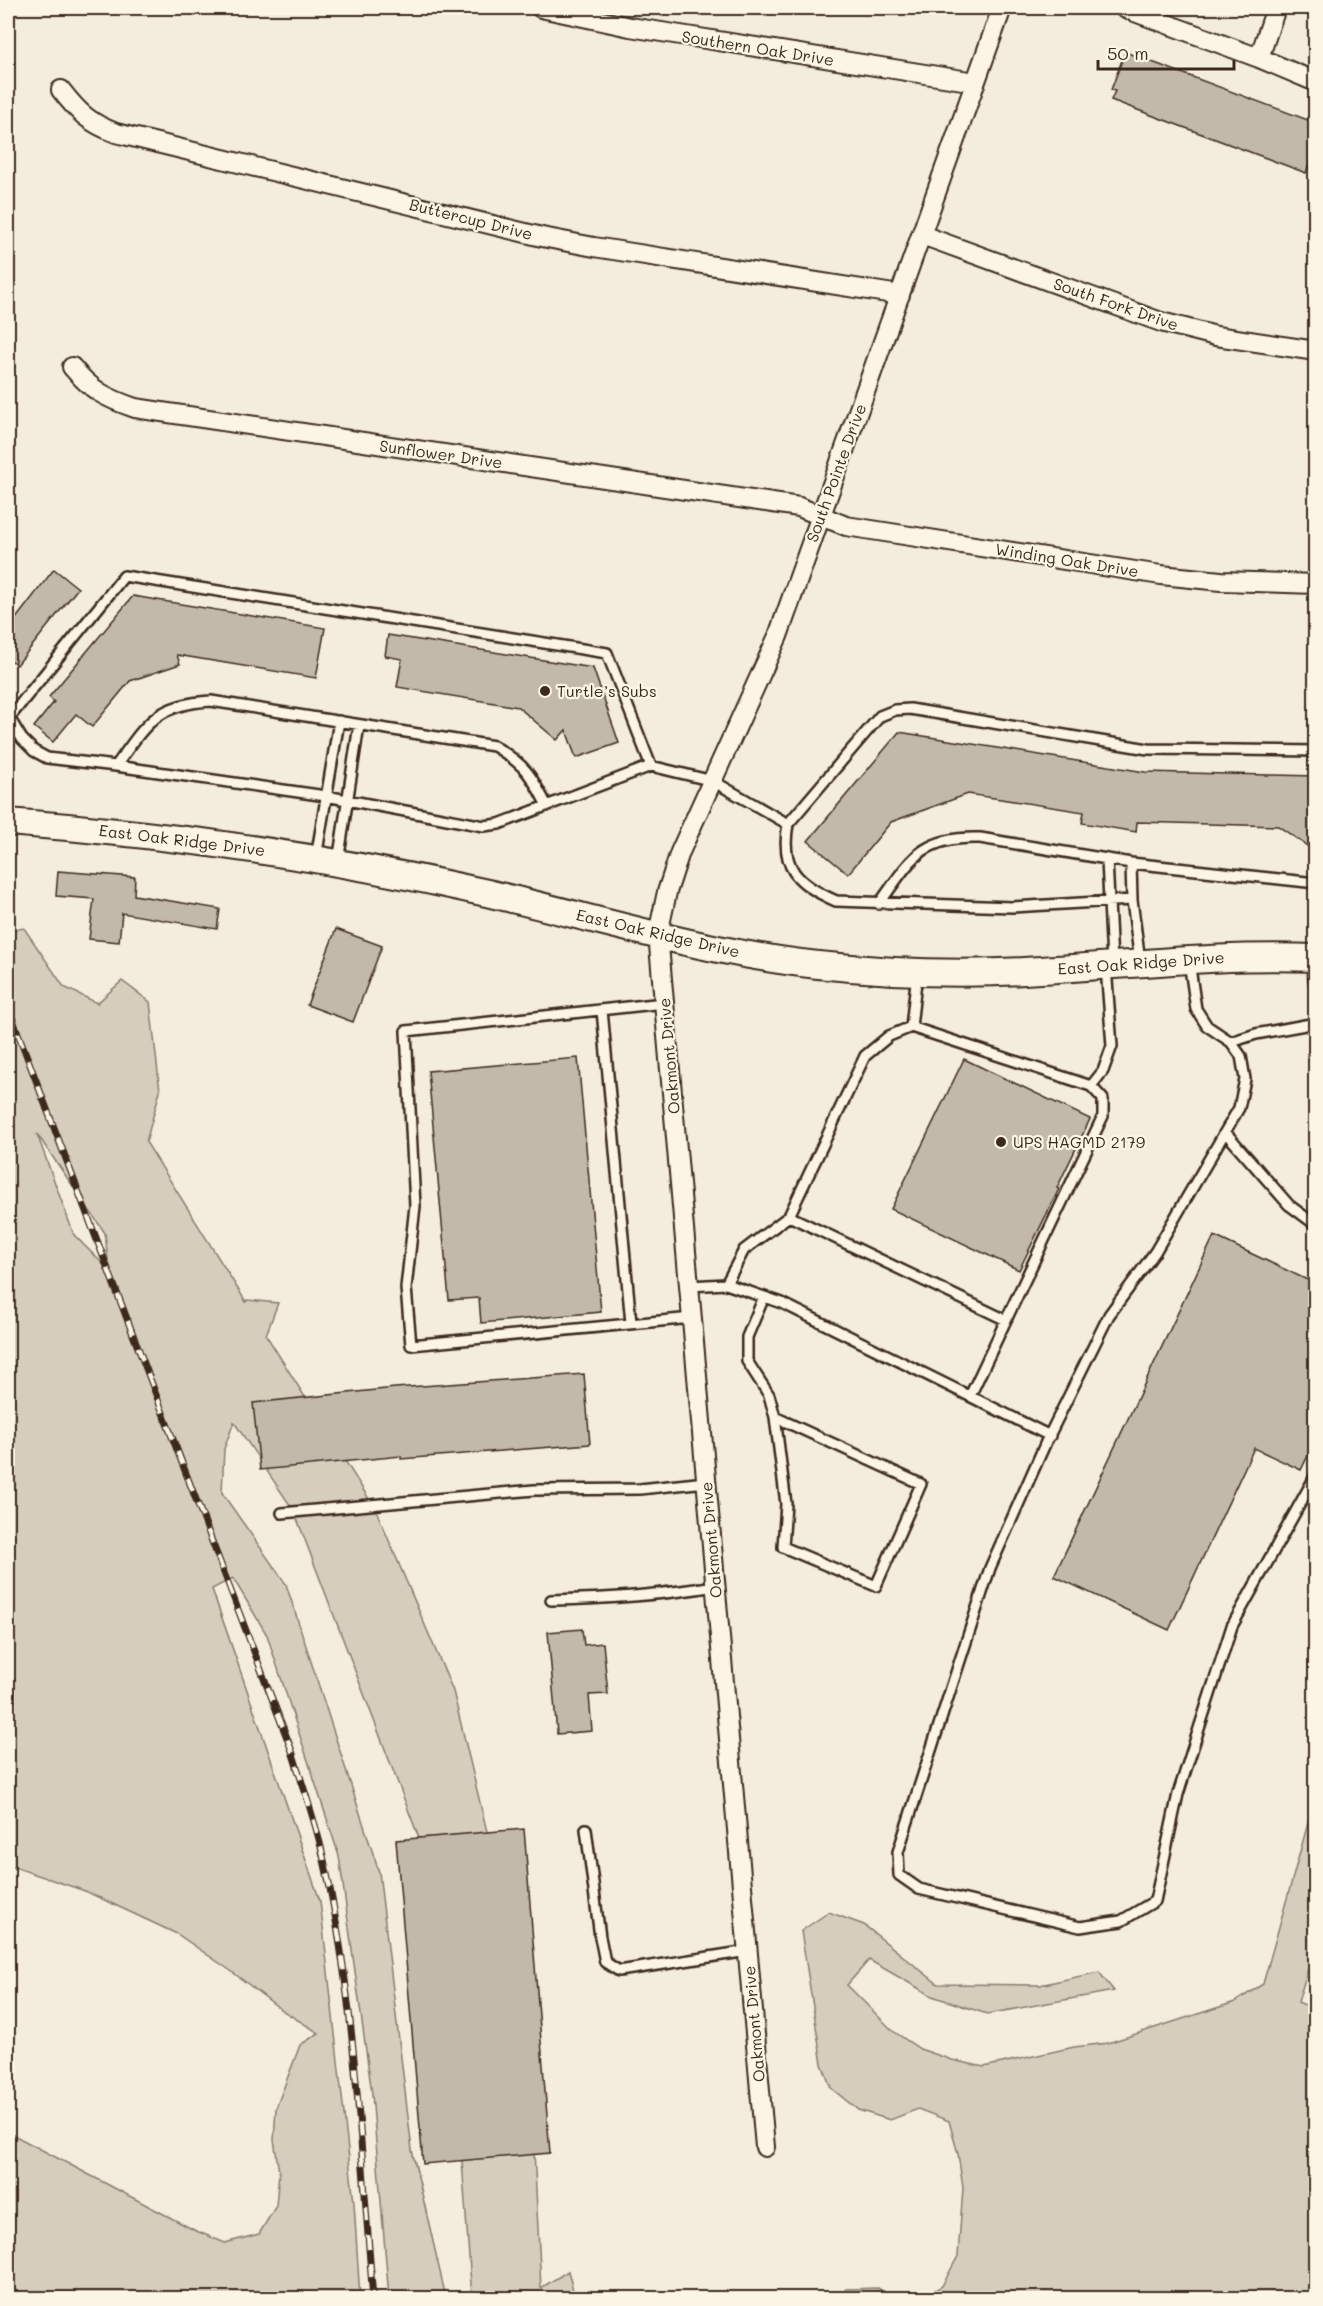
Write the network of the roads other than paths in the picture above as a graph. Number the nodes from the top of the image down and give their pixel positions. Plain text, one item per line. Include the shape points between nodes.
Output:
1 (541, 8) edge
2 (1002, 8) edge
3 (1124, 8) edge
4 (1276, 8) edge
5 (1259, 58) junction
6 (975, 82) junction
7 (1316, 82) edge
8 (61, 90) dead end
9 (922, 235) junction
10 (900, 295) junction
11 (1316, 351) edge
12 (72, 367) dead end
13 (821, 516) junction
14 (1316, 584) edge
15 (8, 717) edge
16 (339, 721) junction
17 (359, 725) junction
18 (1316, 751) edge
19 (116, 766) junction
20 (651, 766) junction
21 (713, 781) junction
22 (326, 796) junction
23 (347, 800) junction
24 (547, 806) junction
25 (8, 822) edge
26 (788, 824) junction
27 (327, 860) junction
28 (1107, 860) junction
29 (1131, 863) junction
30 (1316, 884) edge
31 (1132, 900) junction
32 (1108, 901) junction
33 (879, 904) junction
34 (658, 934) junction
35 (1313, 958) edge
36 (1189, 959) junction
37 (1140, 962) junction
38 (1109, 965) junction
39 (917, 972) junction
40 (1316, 991) edge
41 (664, 1003) junction
42 (602, 1010) junction
43 (1316, 1023) edge
44 (911, 1027) junction
45 (1231, 1042) junction
46 (1091, 1086) junction
47 (1226, 1133) junction
48 (789, 1216) junction
49 (1316, 1225) edge
50 (726, 1284) junction
51 (689, 1286) junction
52 (764, 1297) junction
53 (692, 1317) junction
54 (1006, 1320) junction
55 (631, 1323) junction
56 (970, 1396) junction
57 (775, 1417) junction
58 (1050, 1436) junction
59 (1316, 1475) edge
60 (706, 1482) junction
61 (282, 1513) dead end
62 (716, 1586) junction
63 (551, 1600) dead end
64 (586, 1829) dead end
65 (747, 1951) junction
66 (765, 2147) dead end

1 - 6 street, Southern Oak Drive via 630,27
2 - 6 street, South Pointe Drive
3 - 5 street
4 - 5 street
5 - 7 street
6 - 9 street, South Pointe Drive
8 - 10 street, Buttercup Drive via 94,125 116,133 542,237
9 - 10 street, South Pointe Drive
9 - 11 street, South Fork Drive via 1161,322 1216,336
10 - 13 street, South Pointe Drive
12 - 13 street, Sunflower Drive via 87,385 107,399 135,408 800,507
13 - 14 street, Winding Oak Drive via 846,526 1161,575
13 - 21 street, South Pointe Drive via 778,636
15 - 19 lane via 22,739 47,758
15 - 20 lane via 124,576 607,653
16 - 17 lane
16 - 19 lane via 211,700 192,702 156,715
16 - 22 lane
17 - 23 lane
17 - 24 lane via 494,746 531,774
18 - 26 lane via 1148,749 910,709 895,710 880,716
19 - 22 lane
20 - 21 lane
20 - 24 lane
21 - 26 lane
21 - 34 street, South Pointe Drive via 680,852
22 - 23 lane
22 - 27 lane
23 - 24 lane via 484,826
23 - 27 lane
25 - 27 main road, East Oak Ridge Drive via 91,828
26 - 33 lane via 784,845 789,865 798,877 836,902
27 - 34 main road, East Oak Ridge Drive
28 - 29 lane
28 - 32 lane
28 - 33 lane via 980,838 958,838 924,849 910,861
29 - 30 lane
29 - 31 lane
31 - 32 lane
31 - 37 lane
32 - 33 lane via 1012,907
32 - 38 lane
34 - 39 main road, East Oak Ridge Drive via 754,956
34 - 41 street, Oakmont Drive
35 - 36 main road, East Oak Ridge Drive
35 - 40 lane
36 - 37 main road, East Oak Ridge Drive
36 - 45 lane via 1196,1009 1208,1026
37 - 38 main road, East Oak Ridge Drive
38 - 39 main road, East Oak Ridge Drive via 1021,972
38 - 46 lane via 1112,1046 1103,1071
39 - 44 lane
41 - 42 lane
41 - 51 street, Oakmont Drive
42 - 55 lane
42 - 55 lane via 406,1031 415,1206 406,1288 411,1345
43 - 45 lane
44 - 46 lane
44 - 48 lane via 889,1036 865,1056
45 - 47 lane via 1241,1056 1245,1079 1239,1108
46 - 54 lane via 1103,1099 1103,1116
47 - 49 lane via 1289,1205
47 - 58 lane via 1155,1252 1109,1315
48 - 50 lane via 744,1250
48 - 54 lane
50 - 51 lane
50 - 52 lane
51 - 53 street, Oakmont Drive
52 - 56 lane
52 - 57 lane via 747,1337 747,1361 769,1395
53 - 55 lane
53 - 60 street, Oakmont Drive
54 - 56 lane
56 - 58 lane
57 - 57 lane via 786,1504 783,1547 876,1586 921,1484
58 - 59 lane via 990,1568 912,1803 898,1864 899,1875 919,1889 1080,1927 1121,1921 1155,1901 1178,1794 1232,1626
60 - 61 lane via 640,1489 534,1490
60 - 62 street, Oakmont Drive
62 - 63 lane via 612,1599
62 - 65 street, Oakmont Drive
64 - 65 lane via 605,1962 619,1971
65 - 66 street, Oakmont Drive

